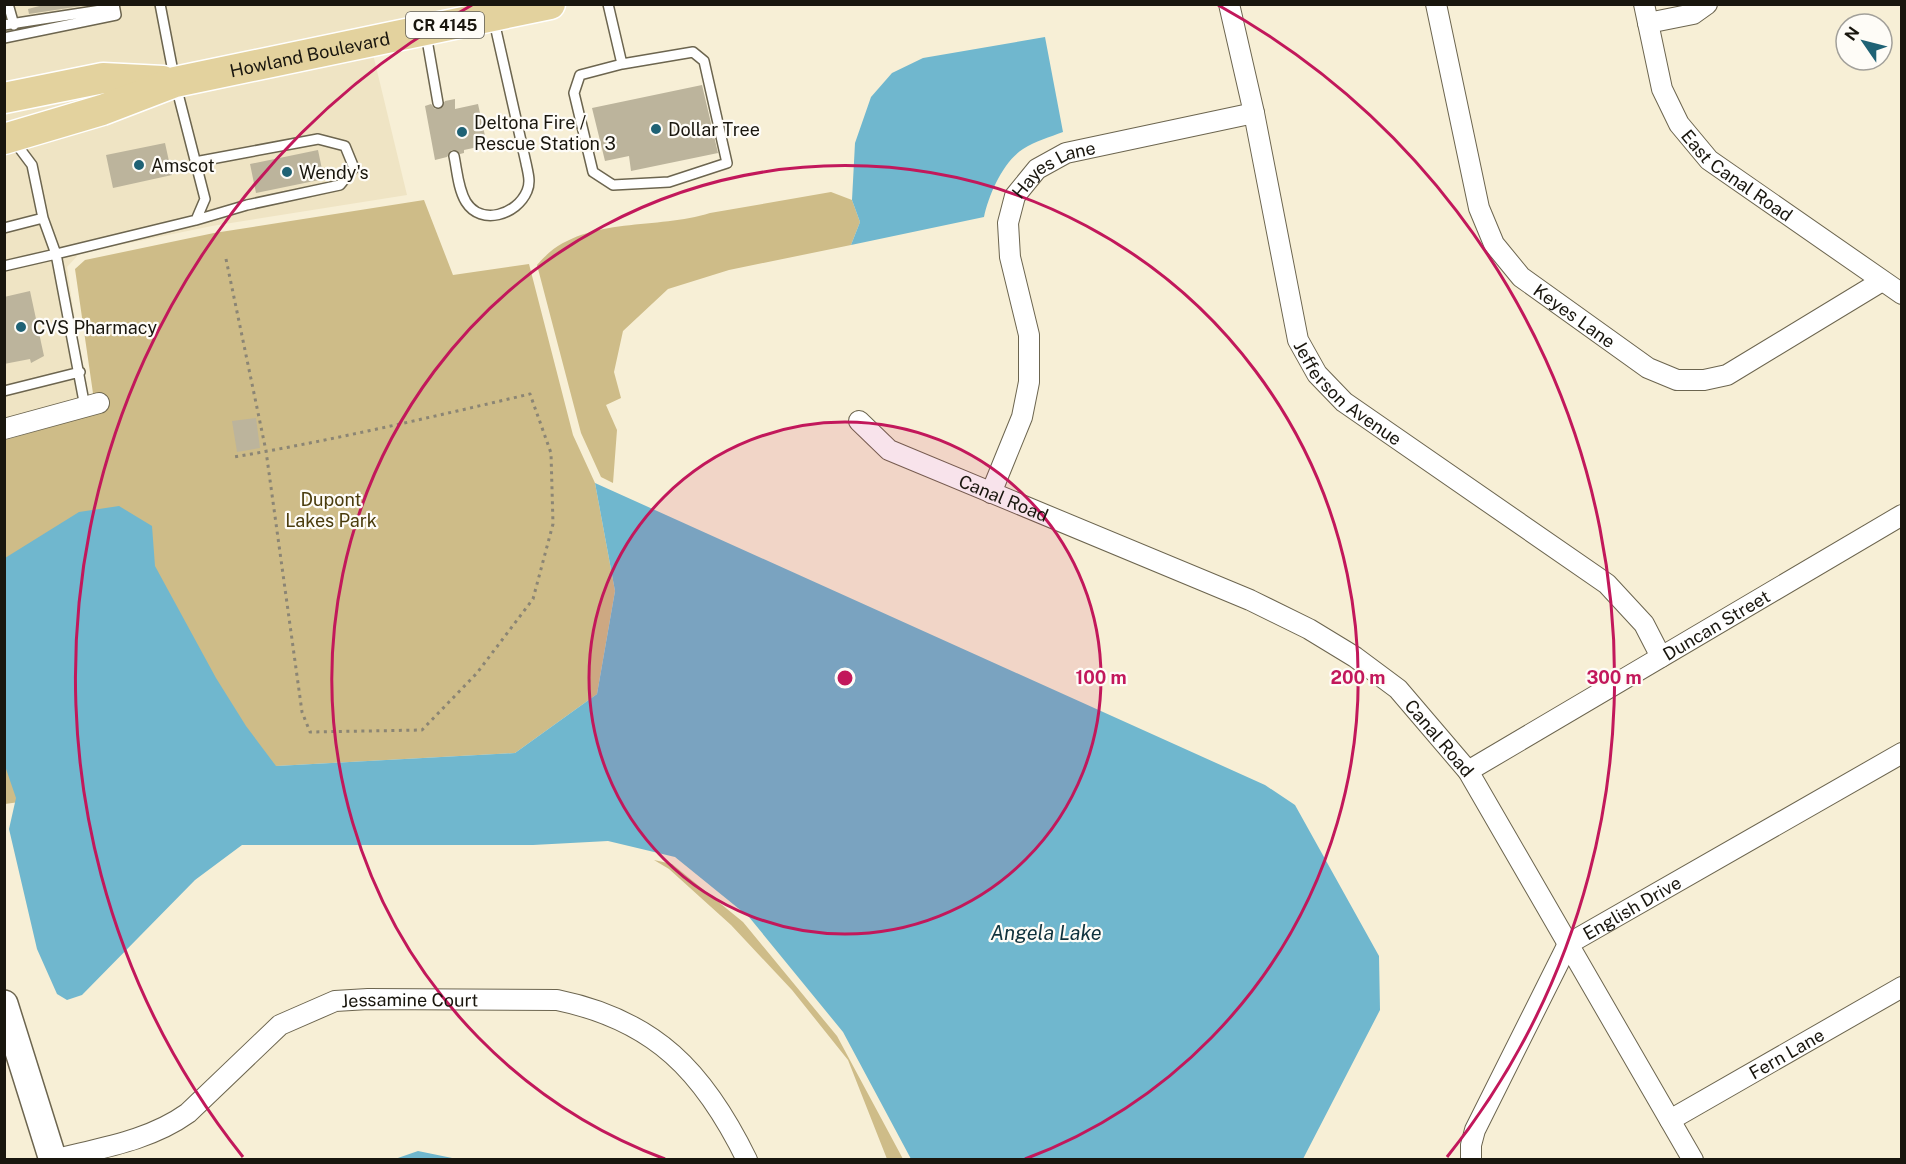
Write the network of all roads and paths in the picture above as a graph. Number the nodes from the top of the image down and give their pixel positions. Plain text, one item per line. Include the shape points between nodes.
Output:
1 (8, 4) edge
2 (160, 4) edge
3 (550, 4) edge
4 (608, 4) edge
5 (1229, 4) edge
6 (1436, 4) edge
7 (1707, 4) edge
8 (114, 6) edge
9 (1646, 14) edge
10 (492, 15) junction
11 (9, 25) edge
12 (425, 28) junction
13 (4, 38) edge
14 (622, 64) junction
15 (175, 82) junction
16 (4, 98) edge
17 (438, 103) dead end
18 (1254, 113) junction
19 (7, 138) edge
20 (454, 156) dead end
21 (195, 162) junction
22 (44, 218) junction
23 (196, 220) junction
24 (4, 228) edge
25 (56, 254) junction
26 (226, 259) dead end
27 (4, 266) edge
28 (1882, 281) junction
29 (1902, 294) edge
30 (80, 372) junction
31 (4, 391) edge
32 (92, 405) joint
33 (858, 421) dead end
34 (4, 429) edge
35 (266, 452) junction
36 (234, 457) dead end
37 (991, 493) junction
38 (1902, 515) edge
39 (1661, 657) junction
40 (1902, 753) edge
41 (1468, 771) junction
42 (1568, 944) junction
43 (1902, 987) edge
44 (4, 1004) edge
45 (11, 1051) edge
46 (1670, 1120) junction
47 (53, 1160) edge
48 (747, 1160) edge
49 (1471, 1160) edge
50 (1693, 1160) edge

1 - 11 lane
2 - 15 lane
3 - 10 main road, Howland Boulevard / CR 4145
4 - 14 lane
5 - 18 street, Jefferson Avenue
6 - 28 street, Keyes Lane via 1479,208 1494,244 1521,277 1648,368 1677,380 1727,375
7 - 9 street via 1693,14
8 - 11 lane
8 - 13 lane via 116,15
9 - 28 street, East Canal Road via 1662,89 1679,124 1709,160
10 - 12 main road, Howland Boulevard / CR 4145
10 - 20 lane via 526,163 527,192 518,205 502,214 488,216 476,212 462,194
12 - 15 main road, Howland Boulevard / CR 4145
12 - 17 lane
14 - 14 lane via 580,75 574,93 593,172 613,185 669,182 727,163 704,61 693,52
15 - 16 main road, Howland Boulevard / CR 4145 via 104,78
15 - 19 main road, Howland Boulevard / CR 4145 via 102,110
15 - 21 lane
18 - 37 street, Hayes Lane via 1066,153 1037,169 1015,196 1008,223 1010,257 1029,335 1029,382 1022,417
18 - 39 street, Jefferson Avenue via 1298,340 1317,374 1344,402 1607,584 1644,624
19 - 22 lane via 32,165
21 - 23 lane via 205,200
21 - 23 lane via 318,139 345,146 354,168 340,185
22 - 24 lane
22 - 25 lane
23 - 25 lane
25 - 27 lane
25 - 30 lane
26 - 35 path
28 - 29 street, East Canal Road
30 - 31 lane
30 - 32 lane
32 - 34 street
33 - 37 street, Canal Road via 889,450
35 - 35 path via 530,394 551,453 553,524 533,599 477,672 422,730 310,732 302,712
35 - 36 path
37 - 41 street, Canal Road via 1251,600 1309,629 1398,689
38 - 39 street, Duncan Street
39 - 41 street, Duncan Street
40 - 42 street, English Drive
41 - 42 street, Canal Road
42 - 46 street, Canal Road
42 - 49 street, English Drive via 1475,1130
43 - 46 street, Fern Lane
44 - 45 street
45 - 47 street
46 - 50 street, Canal Road
47 - 48 street, Jessamine Court via 142,1137 172,1125 279,1024 334,1001 368,999 557,1000 631,1024 676,1055 725,1115

